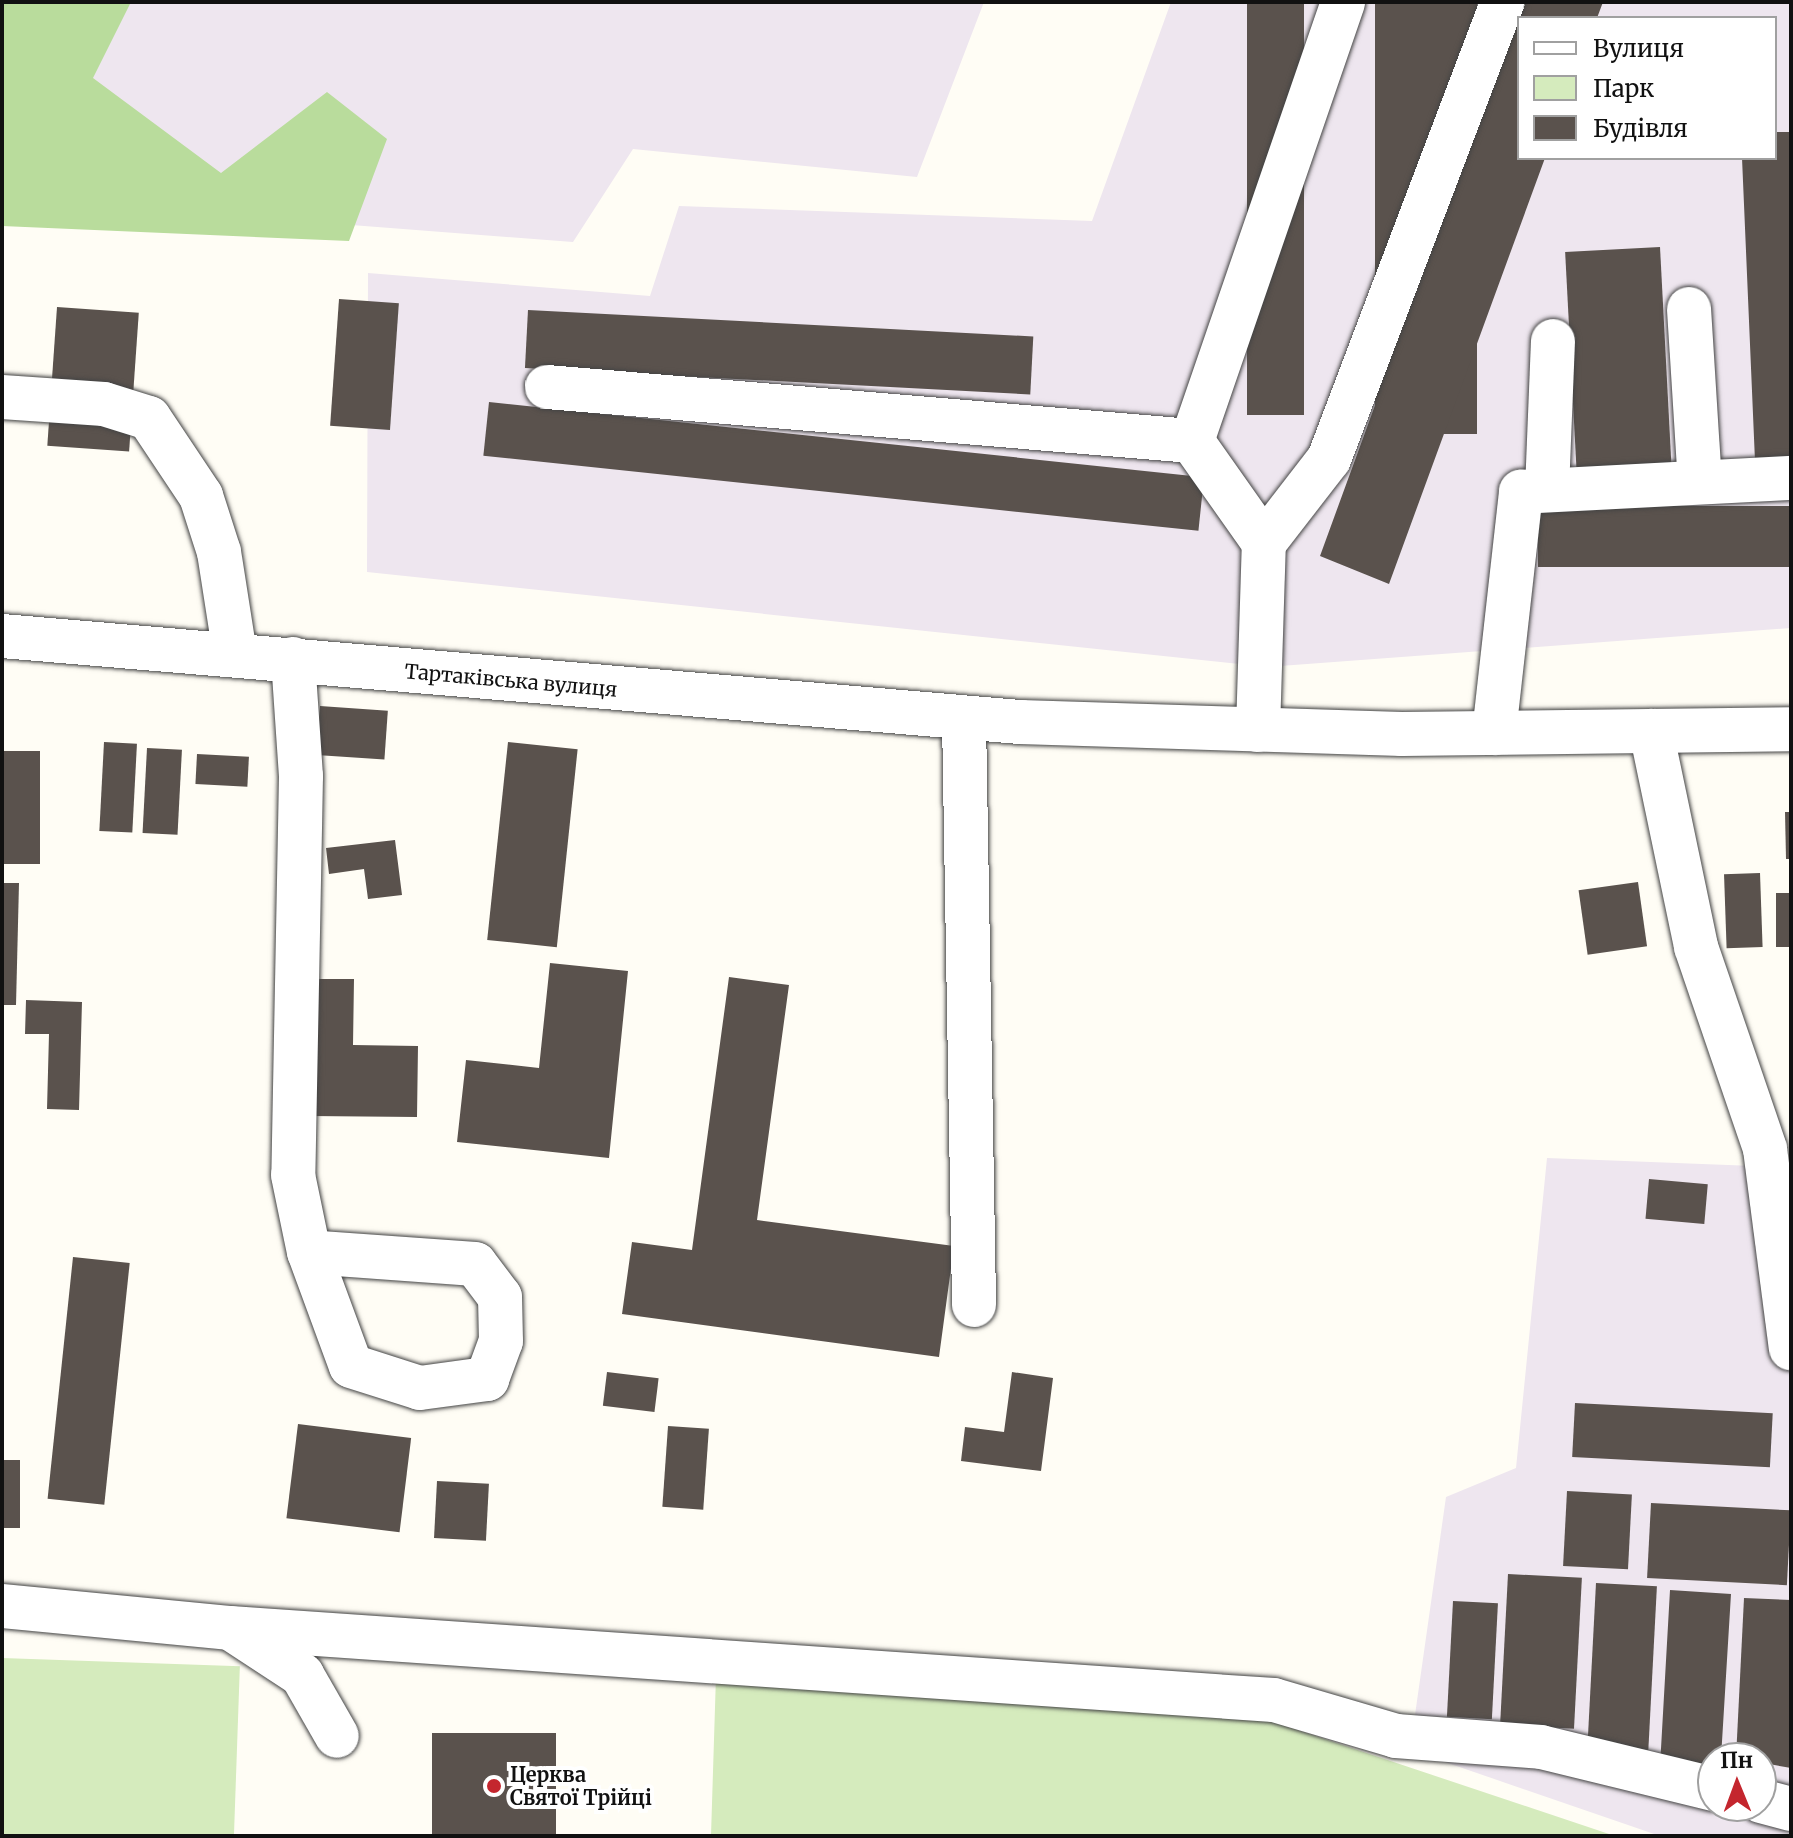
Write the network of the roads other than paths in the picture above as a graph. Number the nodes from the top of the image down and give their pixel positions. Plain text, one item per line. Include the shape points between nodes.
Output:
1 (1343, 2) edge
2 (1503, 2) edge
3 (1689, 309) dead end
4 (1553, 341) dead end
5 (547, 387) dead end
6 (2, 397) edge
7 (1192, 441) junction
8 (1791, 478) edge
9 (1700, 482) junction
10 (1547, 490) junction
11 (1264, 543) junction
12 (2, 636) edge
13 (235, 654) junction
14 (293, 659) junction
15 (964, 718) junction
16 (1791, 729) edge
17 (1258, 730) junction
18 (1651, 731) junction
19 (1494, 733) junction
20 (309, 1252) junction
21 (974, 1305) dead end
22 (1791, 1348) edge
23 (2, 1606) edge
24 (230, 1628) junction
25 (337, 1736) dead end
26 (1697, 1785) edge

1 - 7 street
2 - 11 street via 1329,459
3 - 9 street
4 - 10 street
5 - 7 street
6 - 13 street via 104,404 149,418 201,496 221,565
7 - 11 street
8 - 9 street
9 - 10 street
10 - 19 street via 1521,492
11 - 17 street
12 - 13 street, Тартаківська вулиця
13 - 14 street, Тартаківська вулиця
14 - 15 street, Тартаківська вулиця
14 - 20 street via 301,776 293,1175
15 - 17 street, Тартаківська вулиця
15 - 21 street
16 - 18 street, Тартаківська вулиця
17 - 19 street, Тартаківська вулиця
18 - 19 street, Тартаківська вулиця
18 - 22 street via 1696,947 1765,1149
20 - 20 street via 351,1366 420,1388 487,1379 501,1341 500,1297 475,1264
23 - 24 street
24 - 25 street via 302,1675
24 - 26 street via 1274,1700 1396,1736 1541,1747

